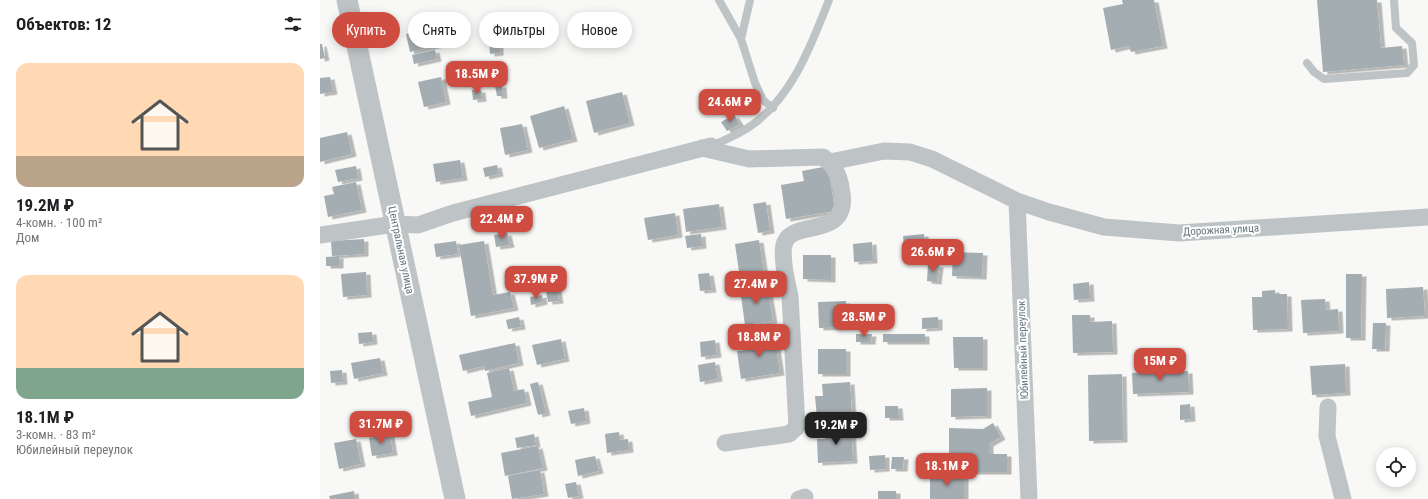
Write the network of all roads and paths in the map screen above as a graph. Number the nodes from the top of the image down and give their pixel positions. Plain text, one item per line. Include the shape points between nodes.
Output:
1 (347, 0) edge
2 (719, 0) edge
3 (750, 0) edge
4 (829, 0) edge
5 (1394, 0) edge
6 (741, 39) junction
7 (1307, 63) dead end
8 (773, 108) junction
9 (707, 147) junction
10 (830, 162) junction
11 (1017, 201) junction
12 (1428, 217) edge
13 (395, 224) junction
14 (320, 235) edge
15 (1328, 407) dead end
16 (725, 443) dead end
17 (455, 499) edge
18 (1029, 499) edge
19 (1343, 499) edge

1 - 13 street, Центральная улица
2 - 6 lane
3 - 6 lane
4 - 8 lane via 799,68
5 - 7 lane via 1396,28 1412,43 1414,65 1407,73 1324,79
6 - 8 lane via 755,83 763,100
8 - 9 lane via 739,134
9 - 10 street via 740,158 811,156 823,157
9 - 13 street via 453,213 418,225
10 - 11 street, Дорожная улица via 884,151 910,152 932,158
10 - 16 street via 840,179 843,196 840,213 834,221 821,227 800,230 789,236 784,243 786,281 790,296 797,427 789,434
11 - 12 street, Дорожная улица via 1104,227 1179,233
11 - 18 street, Юбилейный переулок
13 - 14 street
13 - 17 street, Центральная улица
15 - 19 street via 1327,436

